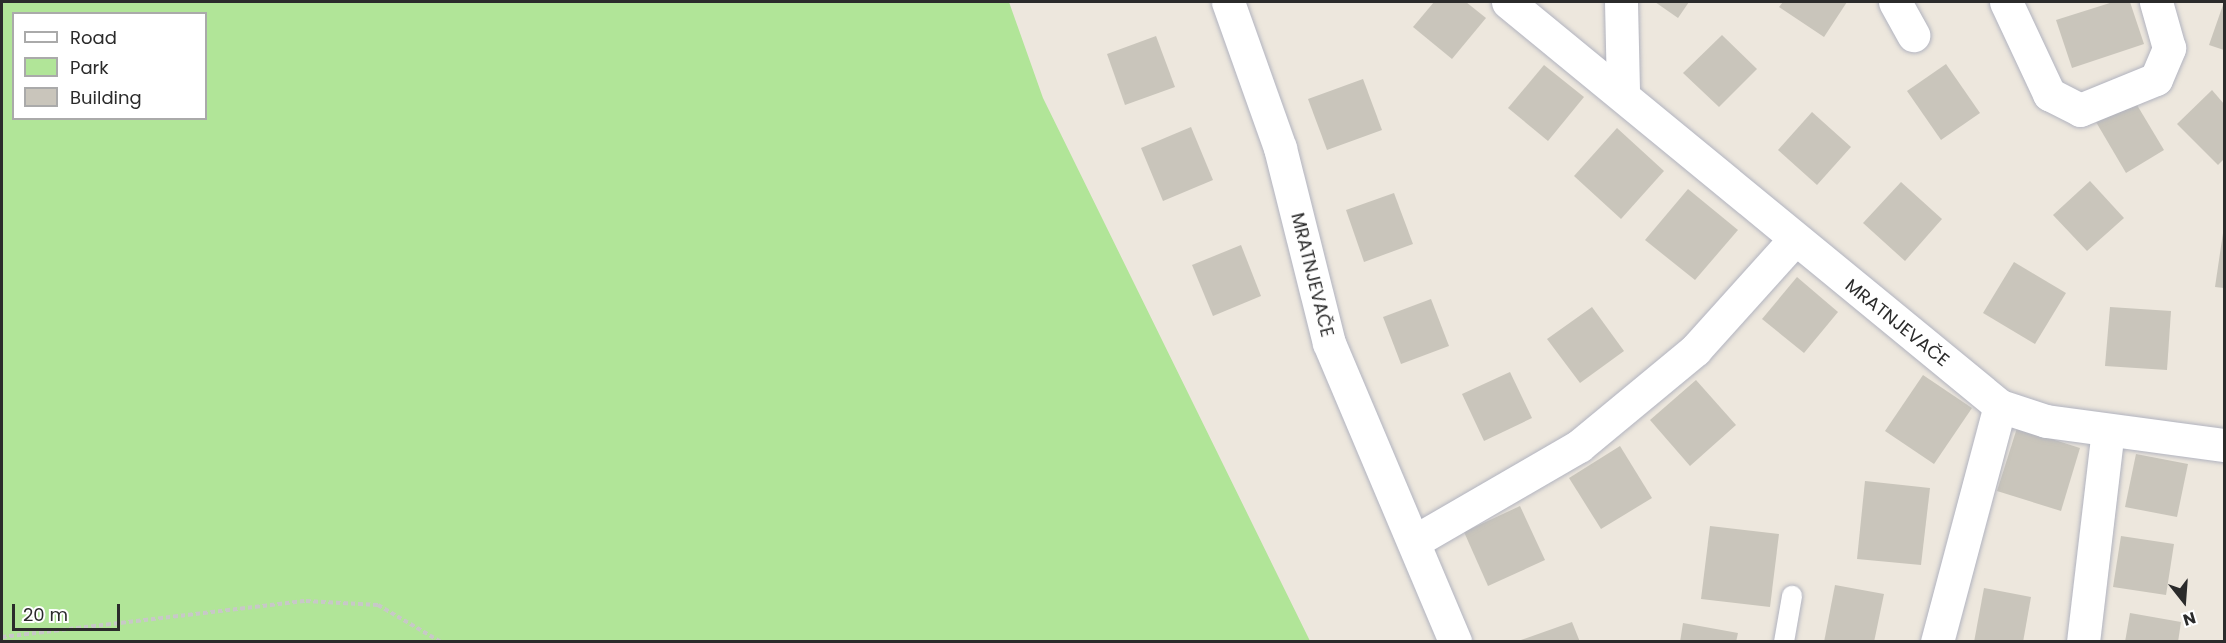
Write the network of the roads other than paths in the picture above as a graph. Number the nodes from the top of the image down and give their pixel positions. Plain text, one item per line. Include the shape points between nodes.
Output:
1 (1228, 2) edge
2 (1508, 2) edge
3 (1621, 2) edge
4 (1895, 2) edge
5 (2006, 2) edge
6 (2156, 2) edge
7 (1913, 35) dead end
8 (1623, 91) junction
9 (1794, 240) junction
10 (2000, 406) junction
11 (2108, 430) junction
12 (2224, 445) edge
13 (1415, 541) junction
14 (1792, 596) dead end
15 (1455, 642) edge
16 (1784, 642) edge
17 (1937, 642) edge
18 (2083, 642) edge

1 - 13 street, MRATNJEVAČE via 1280,147 1329,343
2 - 8 street, MRATNJEVAČE
3 - 8 street
4 - 7 street
5 - 6 street via 2049,93 2080,110 2156,78 2169,48
8 - 9 street, MRATNJEVAČE
9 - 10 street, MRATNJEVAČE
9 - 13 street via 1695,350 1579,446
10 - 11 street, MRATNJEVAČE via 2046,421
10 - 17 street
11 - 12 street, MRATNJEVAČE
11 - 18 street
13 - 15 street, MRATNJEVAČE
14 - 16 lane

